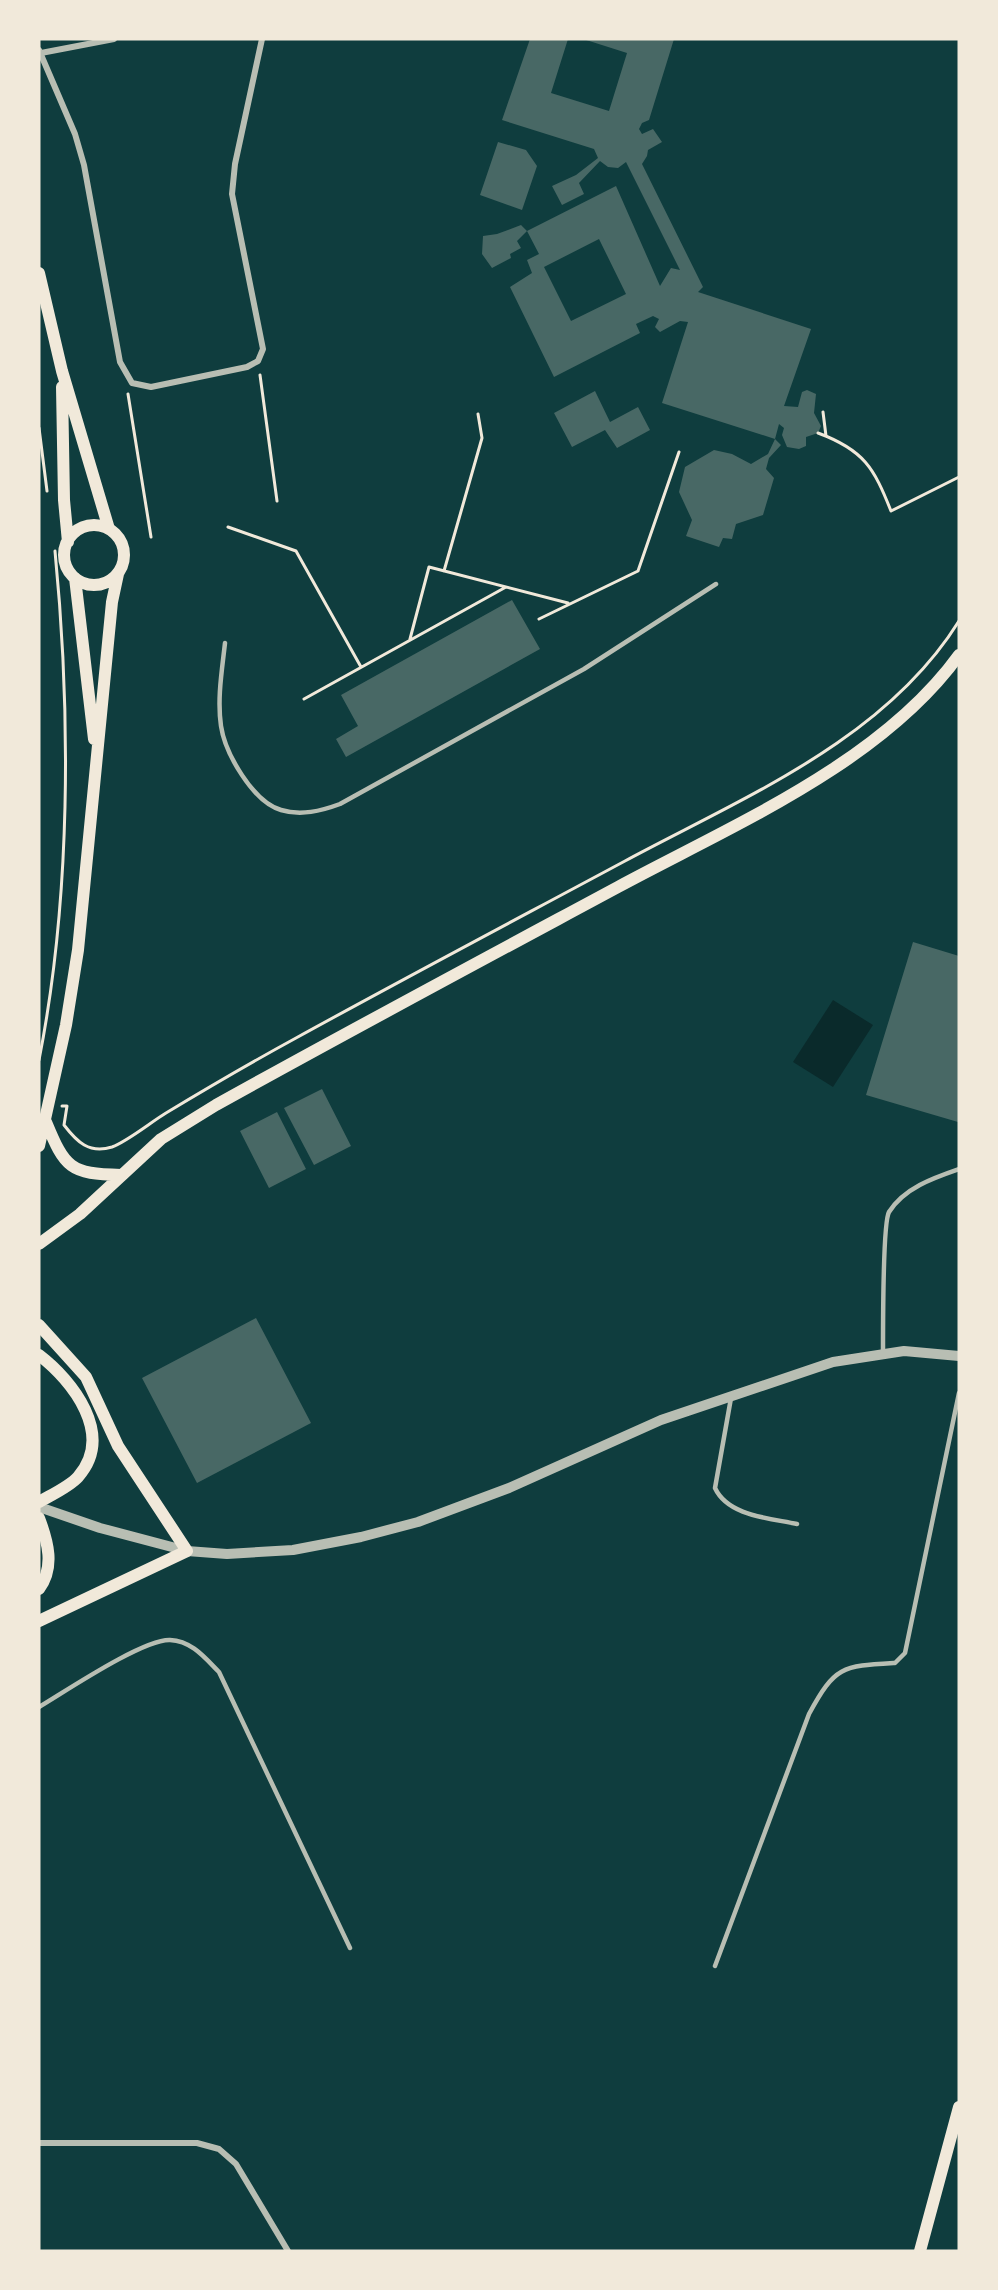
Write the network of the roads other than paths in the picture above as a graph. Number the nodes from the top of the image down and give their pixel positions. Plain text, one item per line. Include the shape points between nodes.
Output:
1 (114, 39) edge
2 (262, 39) edge
3 (40, 51) edge
4 (39, 273) edge
5 (62, 370) junction
6 (109, 529) junction
7 (68, 542) junction
8 (118, 574) junction
9 (75, 578) junction
10 (716, 584) dead end
11 (225, 643) dead end
12 (959, 655) edge
13 (96, 764) junction
14 (46, 1122) junction
15 (39, 1146) edge
16 (959, 1169) edge
17 (121, 1175) junction
18 (39, 1245) edge
19 (39, 1325) edge
20 (883, 1352) junction
21 (39, 1355) edge
22 (959, 1356) edge
23 (959, 1393) edge
24 (732, 1395) junction
25 (39, 1504) edge
26 (39, 1518) edge
27 (797, 1524) dead end
28 (187, 1551) junction
29 (39, 1589) edge
30 (39, 1621) edge
31 (39, 1707) edge
32 (350, 1948) dead end
33 (715, 1966) dead end
34 (959, 2107) edge
35 (39, 2143) edge
36 (288, 2251) edge
37 (920, 2251) edge

1 - 3 street
2 - 3 street via 232,194 263,349 258,361 247,367 151,387 132,383 120,362 84,165
4 - 5 main road
5 - 6 main road
5 - 7 main road
6 - 7 main road via 86,526
6 - 8 main road via 124,551
7 - 9 main road via 65,561
8 - 9 main road via 97,585
8 - 13 main road
9 - 13 main road
10 - 11 lane via 584,669 340,804 320,811 279,810 245,783 230,756 221,727 219,694
12 - 17 main road via 909,712 849,759 216,1105 161,1139
13 - 14 main road via 78,950
14 - 15 main road
14 - 17 main road via 65,1161 76,1170 91,1175
16 - 20 lane via 920,1185 887,1214
17 - 18 main road via 80,1214
19 - 28 main road via 86,1377 118,1446
20 - 22 street
20 - 24 street via 833,1362
21 - 25 main road via 71,1386 90,1415 92,1451 78,1477
23 - 33 lane via 905,1653 896,1663 854,1665 826,1683 809,1714
24 - 27 lane via 715,1488 720,1501 737,1510
24 - 28 street via 626,1434 509,1488 418,1522 293,1550 238,1554
25 - 28 street via 100,1528
26 - 29 main road via 48,1554 48,1577
28 - 30 main road
31 - 32 lane via 143,1647 170,1640 194,1647 219,1672
34 - 37 main road
35 - 36 street via 197,2143 219,2149 236,2164

